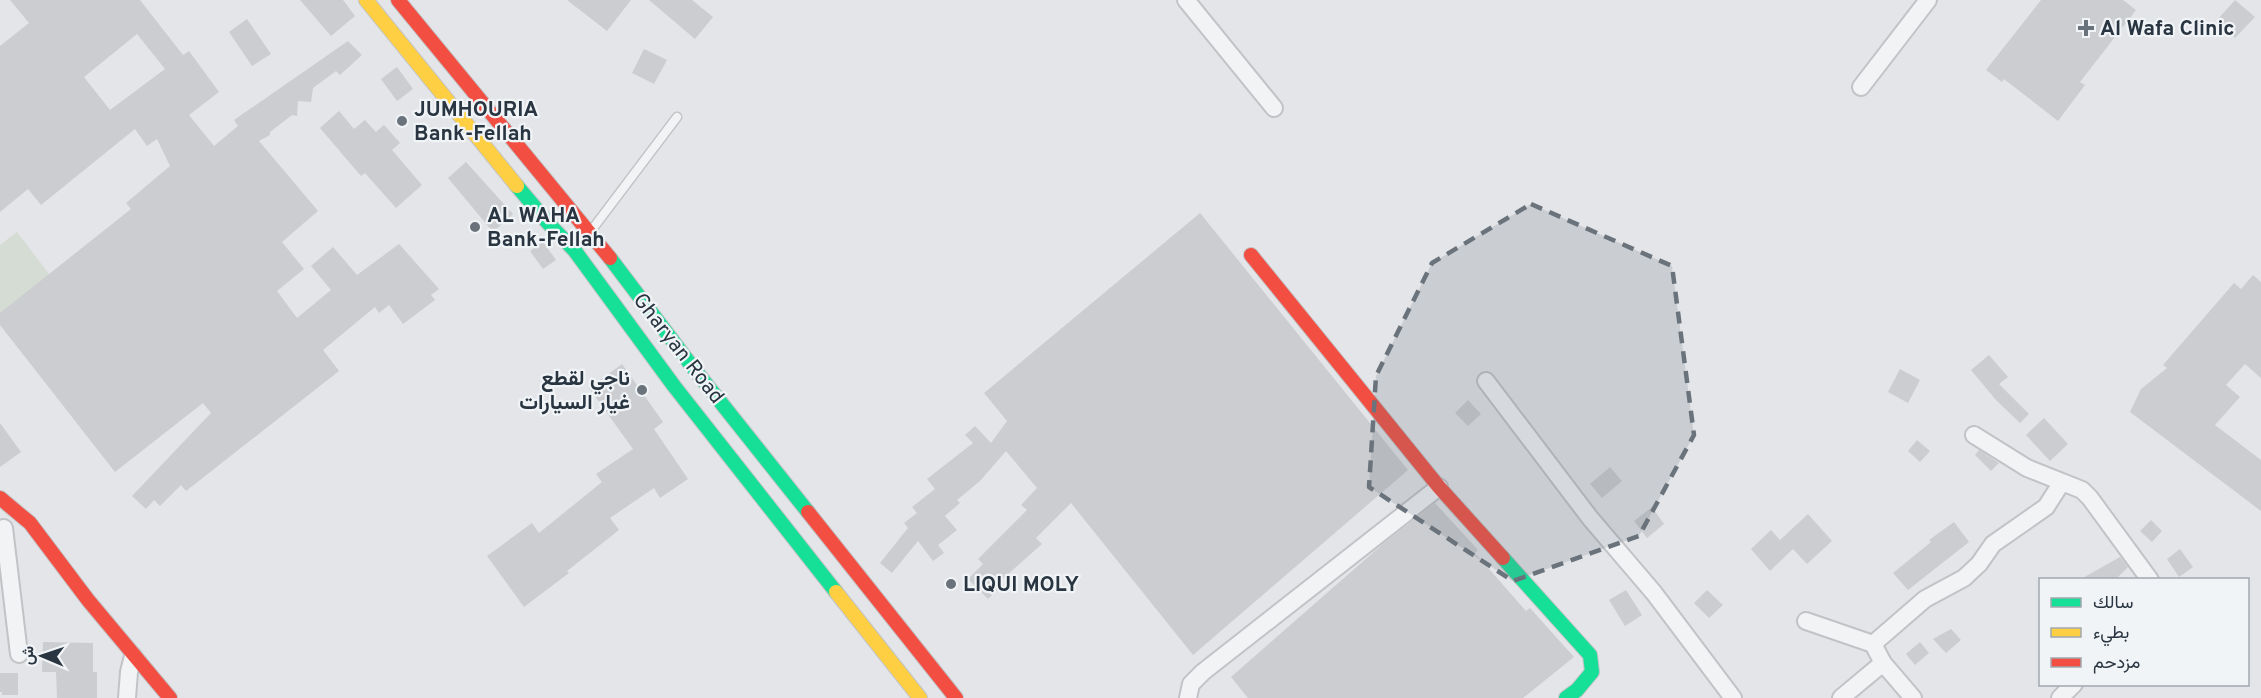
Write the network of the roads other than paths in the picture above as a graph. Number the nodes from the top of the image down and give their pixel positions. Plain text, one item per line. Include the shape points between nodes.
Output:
1 (366, 0) edge
2 (398, 0) edge
3 (1186, 0) edge
4 (1928, 0) edge
5 (1861, 87) dead end
6 (1274, 108) dead end
7 (677, 117) dead end
8 (583, 242) junction
9 (1251, 255) dead end
10 (1486, 381) dead end
11 (1974, 435) dead end
12 (2062, 482) junction
13 (1439, 487) junction
14 (0, 498) edge
15 (30, 523) junction
16 (2, 528) edge
17 (2149, 578) edge
18 (1806, 621) dead end
19 (1873, 644) junction
20 (19, 654) dead end
21 (133, 656) junction
22 (1883, 663) junction
23 (2072, 686) edge
24 (127, 698) edge
25 (170, 698) edge
26 (920, 698) edge
27 (956, 698) edge
28 (1188, 698) edge
29 (1566, 698) edge
30 (1733, 698) edge
31 (1840, 698) edge
32 (1913, 698) edge
33 (2060, 698) edge

1 - 8 main road, Gharyan Road via 548,223
2 - 8 main road, Gharyan Road
3 - 6 street
4 - 5 street
7 - 8 lane
8 - 26 main road, Gharyan Road via 674,386
8 - 27 main road, Gharyan Road via 691,365
9 - 13 main road
10 - 30 street
11 - 12 street via 2027,468
12 - 17 street via 2090,498
12 - 19 street via 2046,507 1993,544 1964,578 1925,599
13 - 28 street via 1203,672 1191,684
13 - 29 main road via 1590,655 1592,672
14 - 15 main road
15 - 16 street
15 - 21 main road
16 - 20 street
18 - 19 street
19 - 22 street
21 - 24 street
21 - 25 main road
22 - 31 street
22 - 32 street
23 - 33 street

